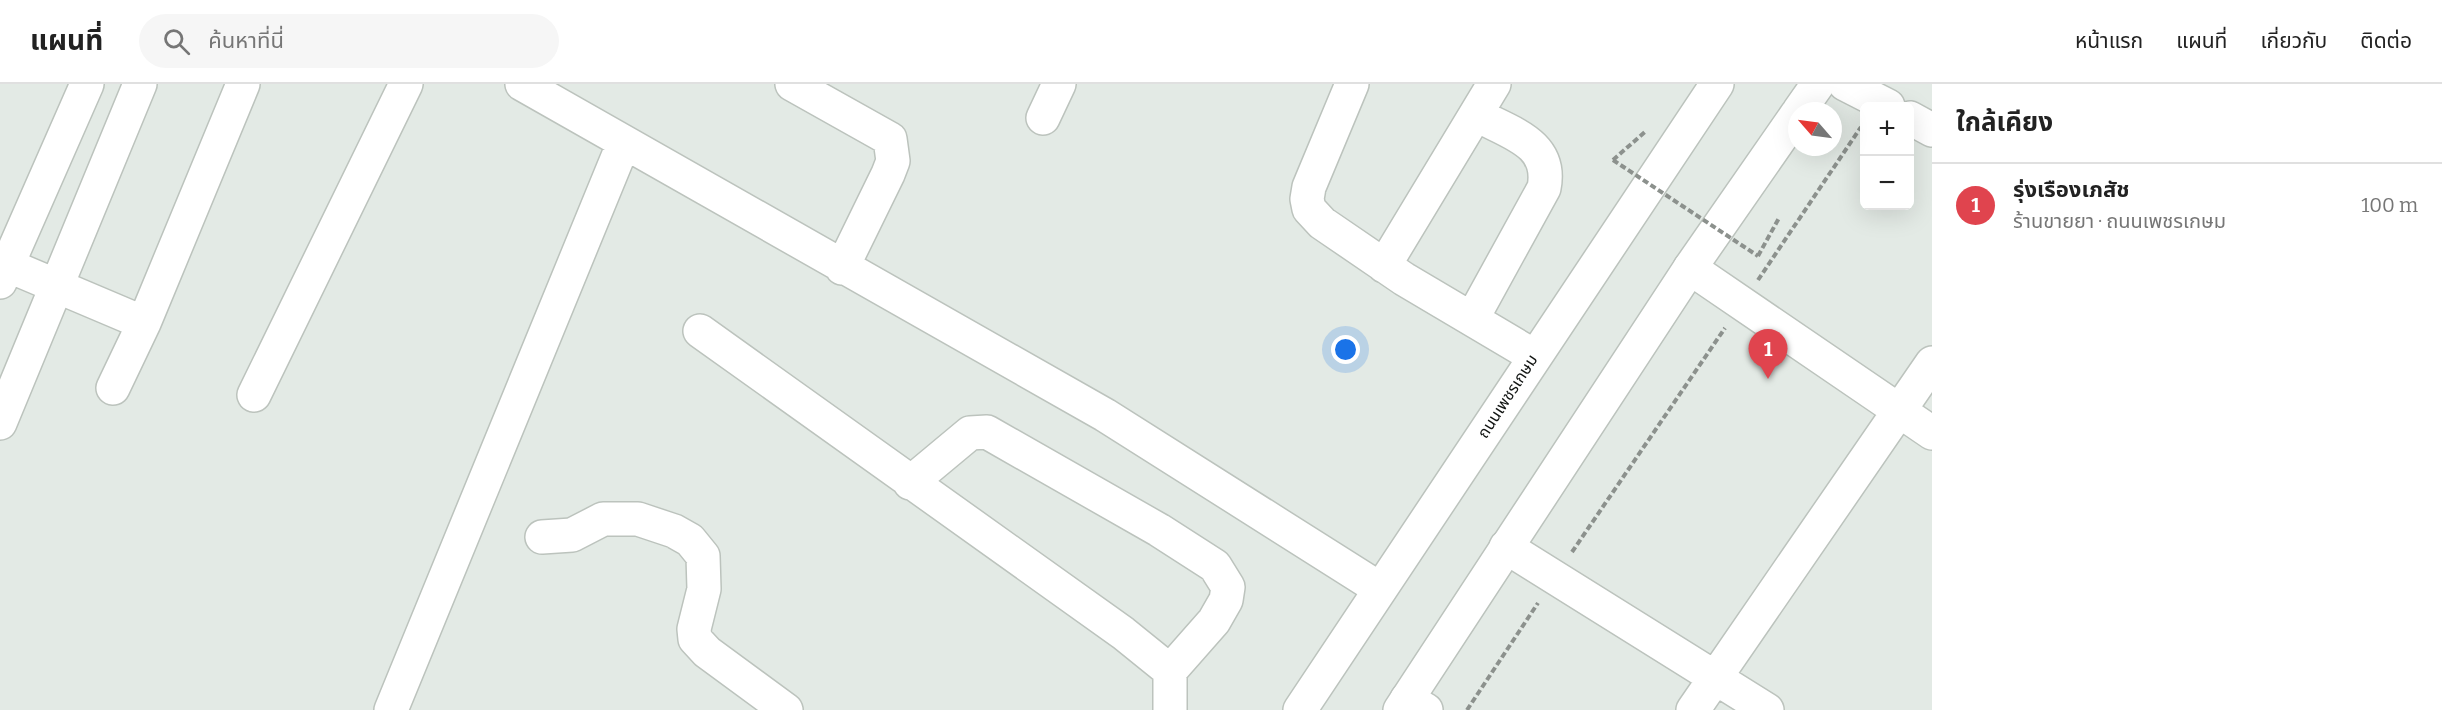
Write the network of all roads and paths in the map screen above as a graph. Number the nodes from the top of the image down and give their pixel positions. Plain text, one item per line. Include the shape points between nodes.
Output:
1 (87, 84) edge
2 (140, 84) edge
3 (243, 84) edge
4 (406, 84) edge
5 (522, 84) edge
6 (792, 84) edge
7 (1059, 84) edge
8 (1352, 84) edge
9 (1494, 84) edge
10 (1717, 84) edge
11 (1818, 84) edge
12 (1845, 84) edge
13 (1805, 102) edge
14 (1880, 102) edge
15 (1477, 115) junction
16 (1042, 118) dead end
17 (1914, 120) edge
18 (1788, 126) edge
19 (1860, 128) edge
20 (1932, 130) edge
21 (1646, 131) dead end
22 (624, 142) junction
23 (1779, 218) dead end
24 (1384, 266) junction
25 (842, 268) junction
26 (1690, 268) junction
27 (4, 274) edge
28 (55, 287) junction
29 (1742, 303) junction
30 (1472, 320) junction
31 (144, 323) junction
32 (700, 331) dead end
33 (1534, 356) junction
34 (1932, 363) edge
35 (113, 388) dead end
36 (254, 395) dead end
37 (1899, 411) junction
38 (0, 423) edge
39 (1932, 434) edge
40 (910, 483) junction
41 (542, 537) dead end
42 (1506, 547) junction
43 (1555, 578) junction
44 (1380, 589) junction
45 (1170, 671) junction
46 (1714, 678) junction
47 (1411, 706) edge
48 (391, 710) edge
49 (786, 710) edge
50 (1170, 710) edge
51 (1300, 710) edge
52 (1467, 710) edge
53 (1693, 710) edge
54 (1767, 710) edge

1 - 27 street
2 - 28 street
3 - 31 street
4 - 36 street
5 - 22 street
6 - 25 street via 890,139 893,161
7 - 16 street
8 - 24 street via 1307,199 1309,209 1322,223
9 - 15 street
10 - 33 street, ถนนเพชรเกษม
11 - 13 street
12 - 14 street
15 - 24 street
15 - 30 street via 1533,145 1541,154 1546,174 1544,188
17 - 20 street
18 - 26 street
19 - 29 path
21 - 23 path, bridge via 1612,160 1758,256
22 - 25 street
22 - 48 street
24 - 30 street
25 - 44 street via 1105,415
26 - 29 street
26 - 42 street
27 - 28 street
28 - 31 street
28 - 38 street
29 - 37 street
29 - 43 path
30 - 33 street
31 - 35 street
32 - 40 street
33 - 44 street, ถนนเพชรเกษม
34 - 37 street
37 - 39 street
37 - 46 street
40 - 45 street via 1123,633
40 - 45 street via 970,433 987,432 1215,566 1228,587 1226,600 1214,621
41 - 49 street via 572,534 603,519 638,519 690,540 703,556 704,589 695,639
42 - 43 street
42 - 47 street
43 - 46 street
43 - 52 path
44 - 51 street, ถนนเพชรเกษม
45 - 50 street
46 - 53 street
46 - 54 street

